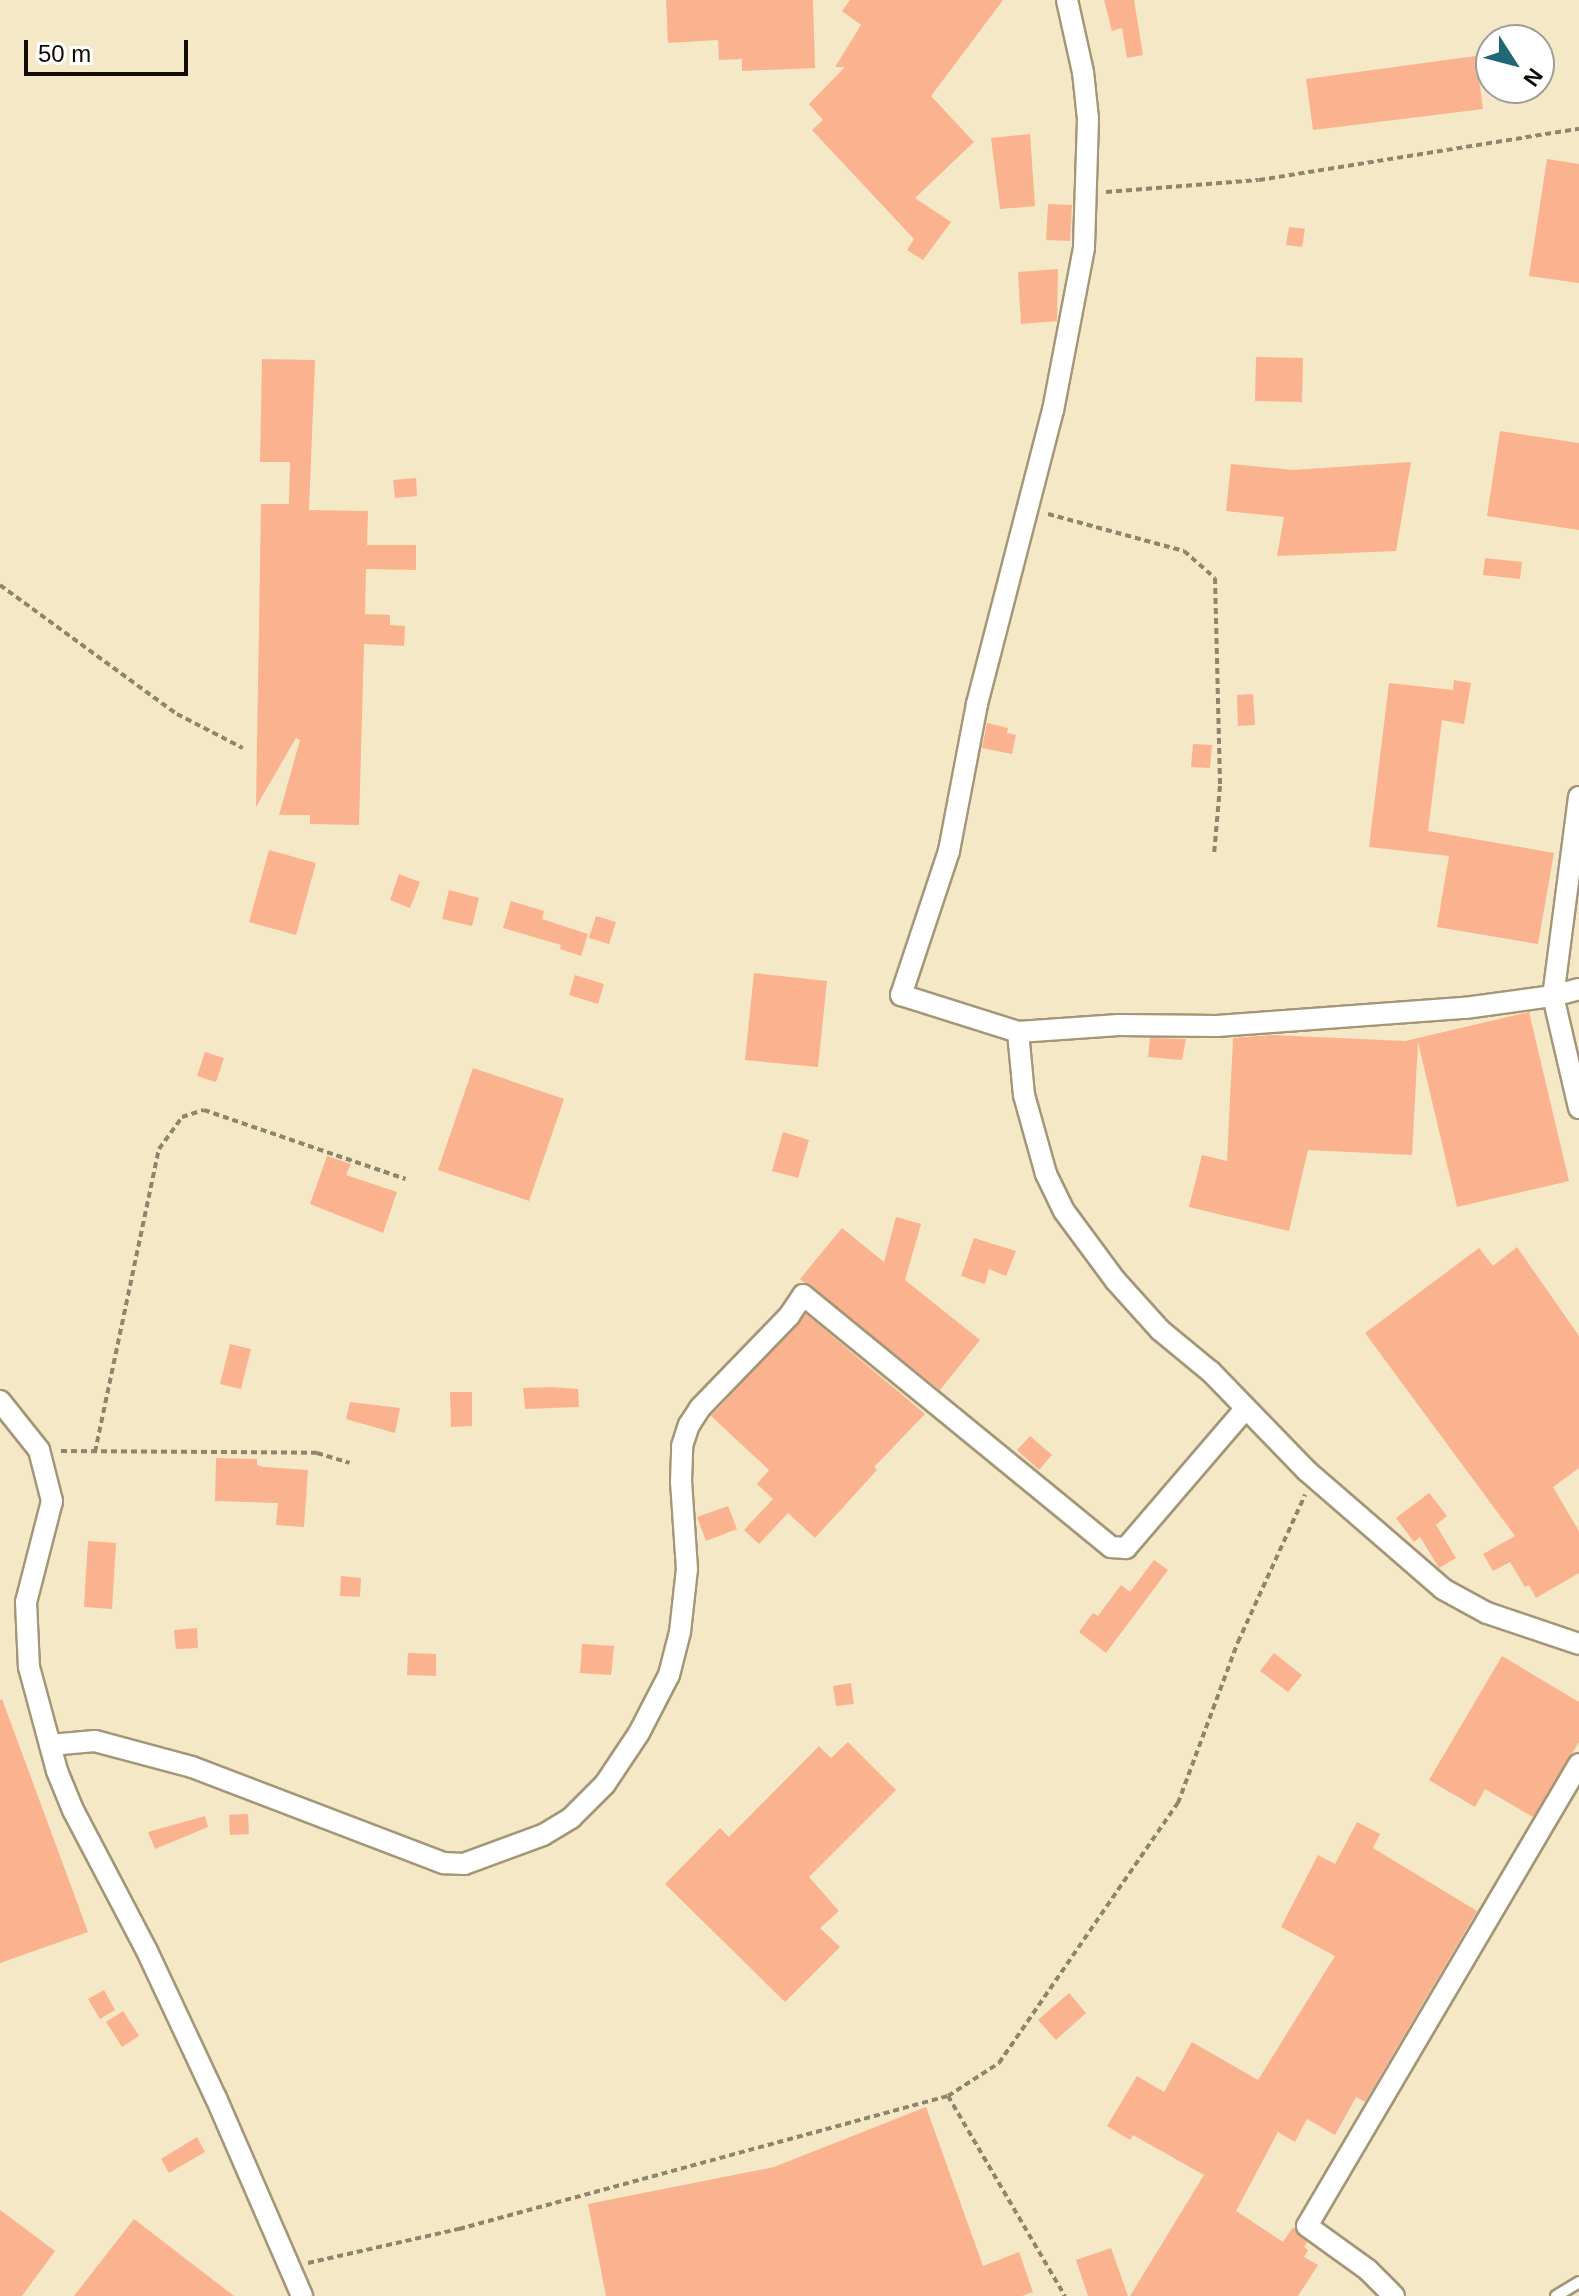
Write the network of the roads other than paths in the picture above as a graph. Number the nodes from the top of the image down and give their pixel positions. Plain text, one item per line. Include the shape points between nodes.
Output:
1 (1067, 0) edge
2 (1579, 797) edge
3 (1579, 989) edge
4 (1553, 996) junction
5 (1018, 1032) junction
6 (1579, 1108) edge
7 (0, 1401) edge
8 (1245, 1409) junction
9 (1557, 1637) junction
10 (1579, 1644) edge
11 (1579, 1658) edge
12 (50, 1745) junction
13 (1579, 1764) edge
14 (1579, 2282) edge
15 (302, 2296) edge
16 (1394, 2296) edge
17 (1558, 2296) edge

1 - 5 street via 1088,119 1084,248 1030,510 977,704 949,851 901,995
2 - 4 street
3 - 4 street
4 - 5 street via 1465,1008 1217,1026
4 - 6 street
5 - 8 street via 1035,1146 1064,1211 1160,1330
7 - 12 street via 39,1450 52,1501 26,1602 29,1667
8 - 9 street via 1443,1589 1487,1613
8 - 12 street via 1126,1548 1111,1547 803,1295 689,1425 682,1446 681,1482 687,1569 669,1675 605,1784 571,1818 543,1835 476,1861 444,1863 164,1759 95,1741
9 - 10 street
9 - 11 street
12 - 15 street via 73,1810 153,1964
13 - 16 street via 1307,2226
14 - 17 lane

